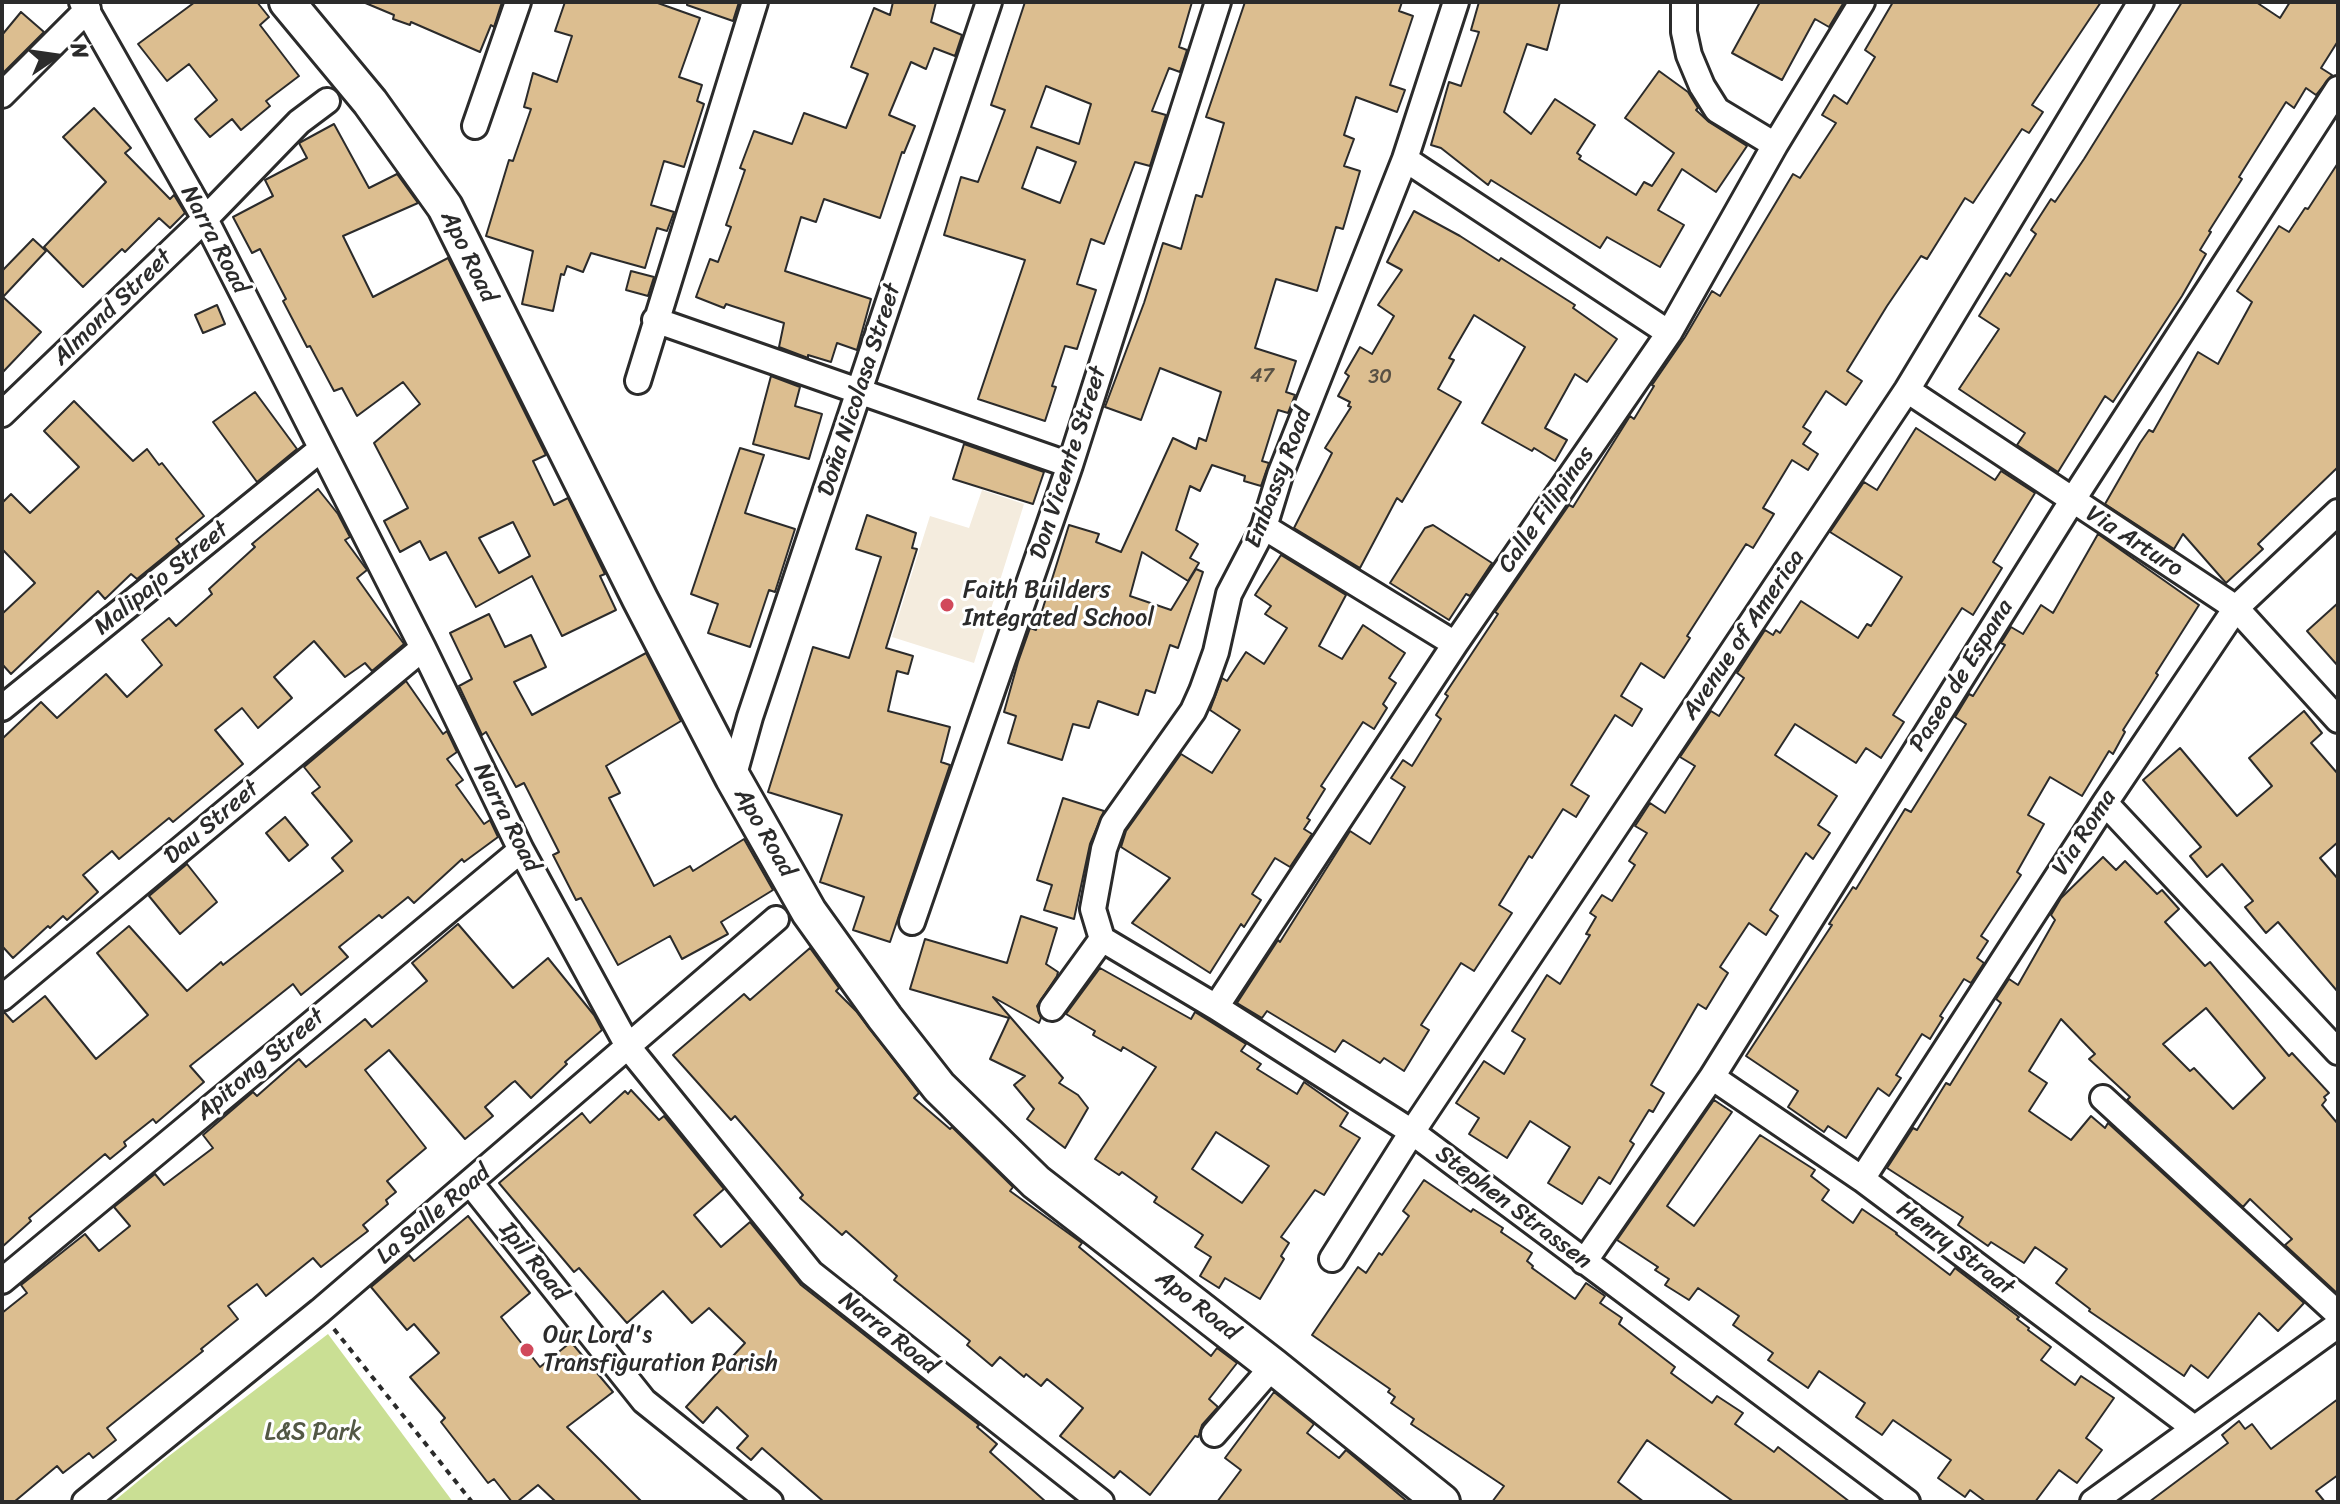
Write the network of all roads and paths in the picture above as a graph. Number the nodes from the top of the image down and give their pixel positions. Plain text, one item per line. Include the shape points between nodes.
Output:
1 (287, 2) edge
2 (518, 2) edge
3 (755, 2) edge
4 (989, 2) edge
5 (1218, 2) edge
6 (1456, 2) edge
7 (1684, 2) edge
8 (1862, 2) edge
9 (2141, 2) edge
10 (85, 6) edge
11 (2338, 89) edge
12 (2, 95) edge
13 (327, 101) dead end
14 (475, 126) dead end
15 (1775, 145) junction
16 (1405, 159) junction
17 (205, 219) junction
18 (655, 320) junction
19 (1669, 333) junction
20 (638, 381) dead end
21 (1907, 390) junction
22 (860, 393) junction
23 (2, 414) edge
24 (321, 449) junction
25 (1070, 465) junction
26 (2072, 501) junction
27 (2338, 512) edge
28 (1264, 527) junction
29 (2236, 608) junction
30 (1455, 644) junction
31 (423, 648) junction
32 (2, 708) edge
33 (2338, 720) edge
34 (733, 778) junction
35 (2105, 803) junction
36 (521, 850) junction
37 (776, 919) dead end
38 (912, 922) dead end
39 (1102, 939) junction
40 (2, 998) edge
41 (1216, 1007) junction
42 (1052, 1008) dead end
43 (629, 1048) junction
44 (2338, 1052) edge
45 (1712, 1077) junction
46 (2103, 1098) dead end
47 (1412, 1132) junction
48 (1862, 1179) junction
49 (471, 1184) junction
50 (1332, 1259) dead end
51 (1584, 1262) junction
52 (2, 1281) edge
53 (320, 1311) junction
54 (2338, 1314) edge
55 (2338, 1325) edge
56 (1273, 1366) junction
57 (2194, 1428) junction
58 (1214, 1434) dead end
59 (85, 1502) edge
60 (472, 1502) edge
61 (770, 1502) edge
62 (1101, 1502) edge
63 (1442, 1502) edge
64 (1907, 1502) edge
65 (2093, 1502) edge

1 - 34 street, Apo Road via 370,102 445,207
2 - 14 street
3 - 18 street
4 - 22 street, Doña Nicolasa Street
5 - 25 street, Don Vicente Street
6 - 16 street, Embassy Road
7 - 15 street via 1689,55 1717,110
8 - 15 street, Calle Filipinas
9 - 21 street, Avenue of America
10 - 12 street
10 - 17 street, Narra Road
11 - 26 street, Paseo de Espana
13 - 17 street, Almond Street via 299,122
15 - 19 street, Calle Filipinas
16 - 19 street
16 - 28 street, Embassy Road
17 - 23 street, Almond Street
17 - 24 street, Narra Road
18 - 20 street
18 - 22 street
19 - 30 street, Calle Filipinas
21 - 26 street, Via Arturo
21 - 47 street, Avenue of America
22 - 25 street
22 - 34 street, Doña Nicolasa Street
24 - 31 street, Narra Road
24 - 32 street, Malipajo Street
25 - 38 street, Don Vicente Street
26 - 29 street, Via Arturo
26 - 45 street, Paseo de Espana
27 - 29 street, Via Roma
28 - 30 street
28 - 39 street, Embassy Road via 1229,594 1216,652 1193,711 1113,824 1093,909
29 - 33 street, Via Arturo
29 - 35 street, Via Roma
30 - 41 street, Calle Filipinas
31 - 36 street, Narra Road
31 - 40 street, Dau Street
34 - 56 street, Apo Road via 809,912 939,1087 1036,1182
35 - 44 street
35 - 48 street, Via Roma
36 - 43 street, Narra Road
36 - 52 street, Apitong Street
37 - 43 street, La Salle Road
39 - 41 street, Stephen Strassen
39 - 42 street
41 - 47 street, Stephen Strassen
43 - 49 street, La Salle Road
43 - 62 street, Narra Road via 811,1273
45 - 48 street, Henry Straat
45 - 51 street, Paseo de Espana
46 - 54 street
47 - 50 street, Avenue of America
47 - 51 street, Stephen Strassen
48 - 57 street, Henry Straat
49 - 53 street, La Salle Road
49 - 61 street, Ipil Road via 644,1401
51 - 64 street, Stephen Strassen
53 - 59 street, La Salle Road
53 - 60 path
55 - 57 street
56 - 58 street
56 - 63 street, Apo Road
57 - 65 street

